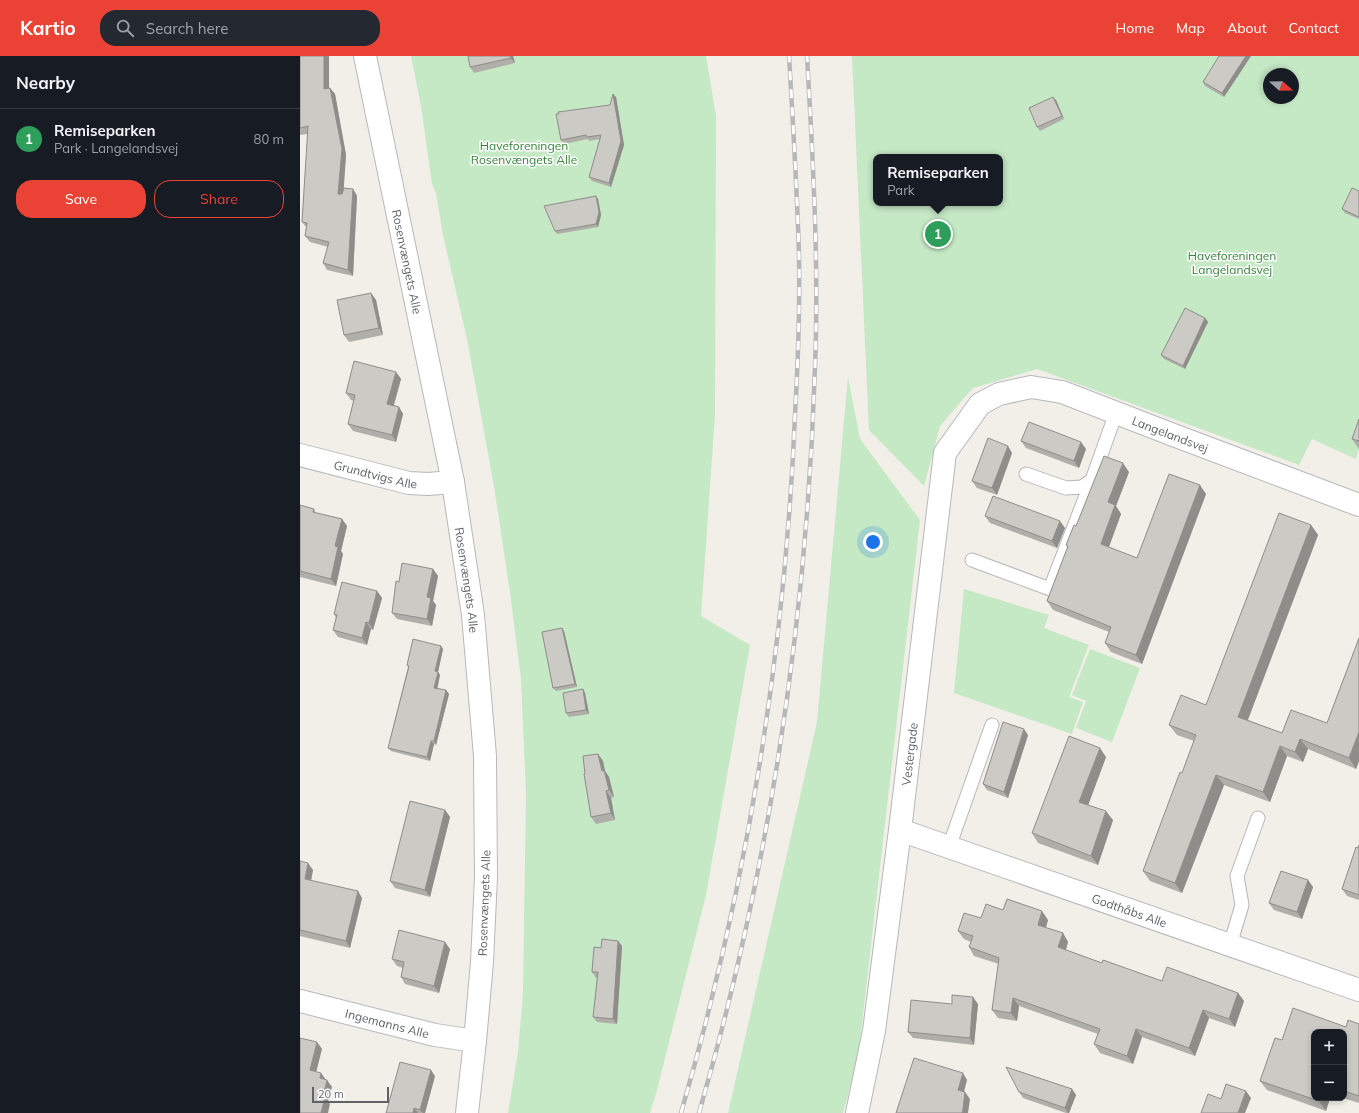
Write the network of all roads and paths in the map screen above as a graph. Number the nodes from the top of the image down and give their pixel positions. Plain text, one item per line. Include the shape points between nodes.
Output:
1 (365, 56) edge
2 (980, 404) joint
3 (1116, 413) junction
4 (300, 455) edge
5 (1026, 474) dead end
6 (1092, 480) junction
7 (453, 482) junction
8 (1359, 505) edge
9 (972, 560) dead end
10 (992, 725) dead end
11 (1258, 818) dead end
12 (900, 830) junction
13 (949, 847) junction
14 (1230, 945) junction
15 (1359, 990) edge
16 (300, 1001) edge
17 (475, 1041) junction
18 (467, 1113) edge
19 (858, 1113) edge

1 - 7 street, Rosenvængets Alle
2 - 3 street, Langelandsvej via 999,394 1031,387 1062,392
2 - 12 street, Vestergade via 945,453
3 - 6 lane
3 - 8 street, Langelandsvej
4 - 7 street, Grundtvigs Alle via 409,483
5 - 6 lane via 1066,488 1082,487
6 - 9 lane via 1050,589
7 - 17 street, Rosenvængets Alle via 473,615 485,756 486,877
10 - 13 lane
11 - 14 lane via 1237,876 1242,905
12 - 13 street, Godthåbs Alle
12 - 19 street, Vestergade via 874,1031
13 - 14 street, Godthåbs Alle
14 - 15 street, Godthåbs Alle
16 - 17 street, Ingemanns Alle via 435,1035
17 - 18 street, Rosenvængets Alle

